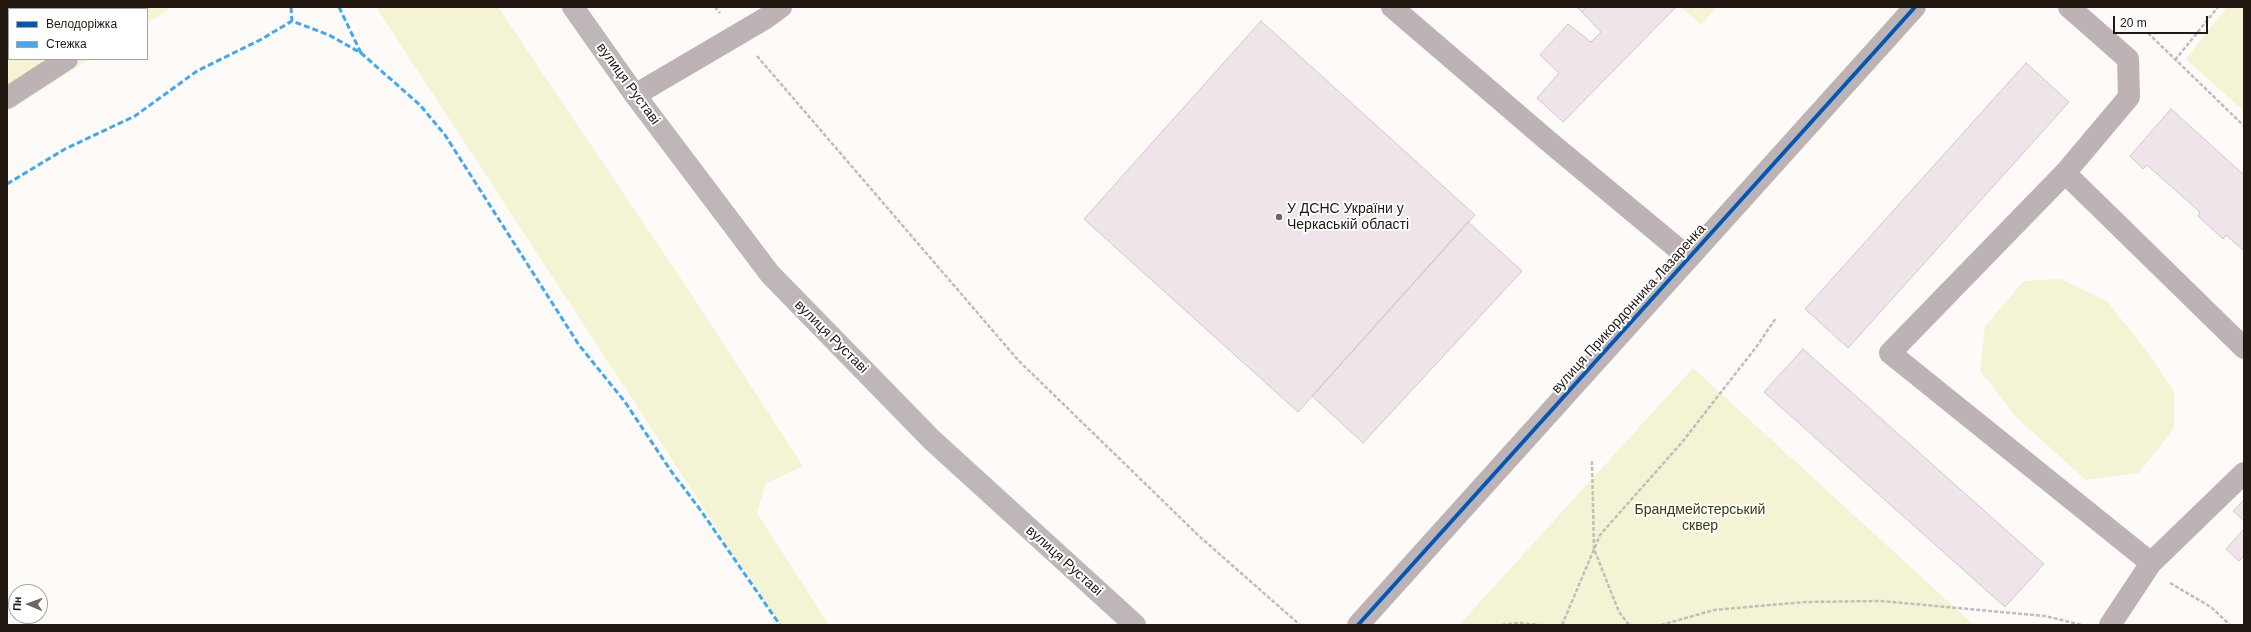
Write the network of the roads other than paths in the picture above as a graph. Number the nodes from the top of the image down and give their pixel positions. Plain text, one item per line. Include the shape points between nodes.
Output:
1 (573, 7) edge
2 (781, 7) edge
3 (1392, 7) edge
4 (1915, 7) edge
5 (2069, 7) edge
6 (65, 60) edge
7 (635, 95) junction
8 (7, 98) edge
9 (2065, 173) junction
10 (1689, 258) junction
11 (2244, 348) edge
12 (2244, 473) edge
13 (2151, 563) junction
14 (1135, 625) edge
15 (1358, 625) edge
16 (2110, 625) edge

1 - 7 main road, вулиця Руставі
2 - 7 street
3 - 10 street via 1552,145
4 - 10 street, вулиця Прикордонника Лазаренка
5 - 9 street via 2128,59 2130,97
6 - 8 street
7 - 14 main road, вулиця Руставі via 770,274 932,440
9 - 11 street
9 - 13 street via 1890,353
10 - 15 street, вулиця Прикордонника Лазаренка
12 - 13 street
13 - 16 street

